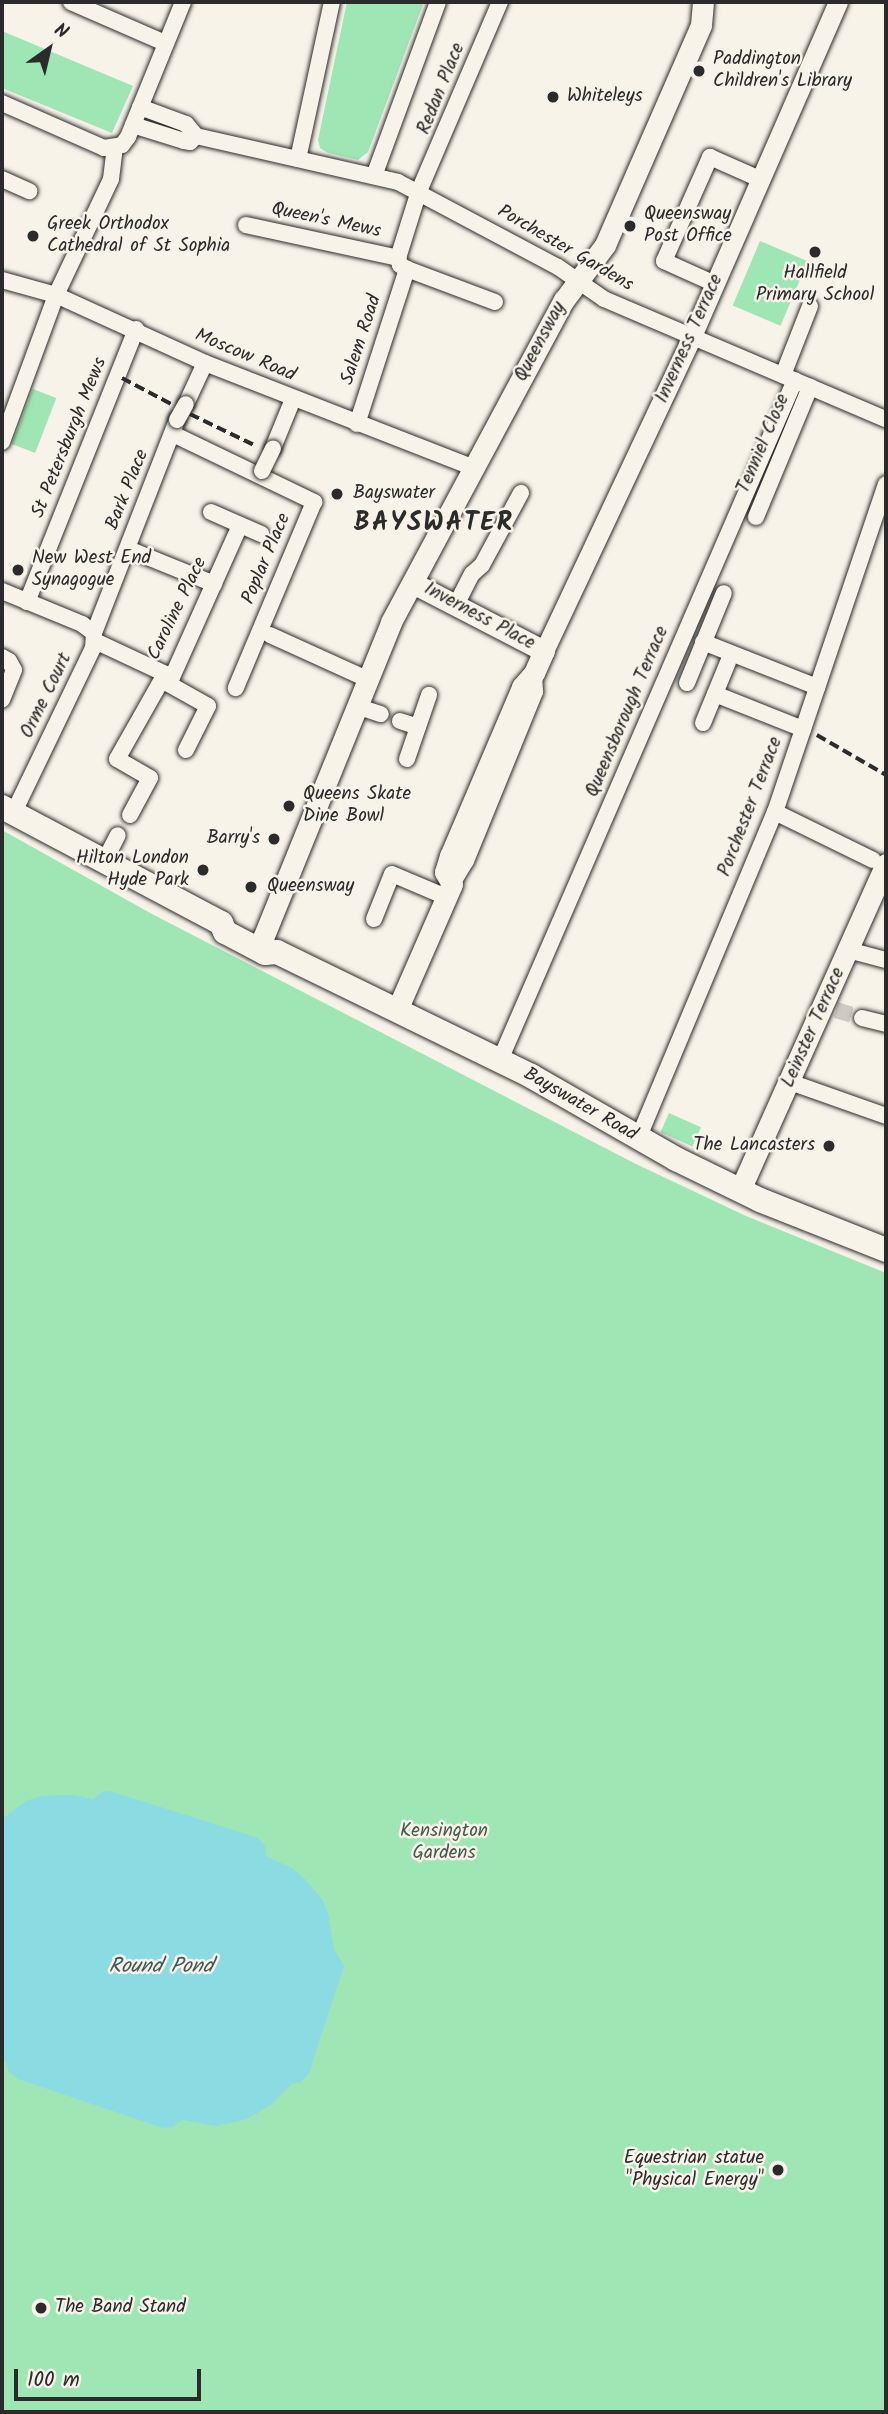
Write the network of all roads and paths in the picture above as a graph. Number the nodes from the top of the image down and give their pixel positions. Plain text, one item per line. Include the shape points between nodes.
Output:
1 (71, 2) edge
2 (183, 2) edge
3 (332, 2) edge
4 (438, 2) edge
5 (500, 2) edge
6 (703, 2) edge
7 (838, 2) edge
8 (165, 43) junction
9 (2, 103) edge
10 (140, 107) junction
11 (133, 125) junction
12 (196, 136) junction
13 (115, 148) junction
14 (298, 159) junction
15 (373, 176) junction
16 (2, 179) edge
17 (762, 180) junction
18 (29, 191) dead end
19 (419, 191) junction
20 (246, 225) dead end
21 (402, 263) junction
22 (577, 279) junction
23 (2, 280) edge
24 (715, 284) junction
25 (57, 295) junction
26 (495, 302) dead end
27 (810, 306) dead end
28 (136, 329) junction
29 (692, 337) junction
30 (205, 363) junction
31 (789, 378) junction
32 (810, 387) junction
33 (293, 399) junction
34 (886, 419) edge
35 (358, 424) junction
36 (175, 427) junction
37 (2, 442) edge
38 (474, 468) junction
39 (261, 473) junction
40 (886, 484) edge
41 (522, 493) dead end
42 (211, 512) dead end
43 (756, 517) dead end
44 (240, 525) junction
45 (261, 534) dead end
46 (128, 549) junction
47 (414, 583) junction
48 (214, 584) junction
49 (2, 591) edge
50 (724, 593) dead end
51 (27, 602) junction
52 (456, 605) junction
53 (270, 635) dead end
54 (94, 637) junction
55 (703, 642) junction
56 (544, 651) junction
57 (2, 657) edge
58 (728, 662) dead end
59 (168, 676) junction
60 (367, 679) junction
61 (687, 683) dead end
62 (817, 687) junction
63 (236, 688) dead end
64 (715, 694) junction
65 (429, 695) dead end
66 (2, 700) edge
67 (356, 706) junction
68 (381, 714) dead end
69 (400, 721) dead end
70 (703, 723) dead end
71 (418, 727) junction
72 (803, 729) junction
73 (186, 750) dead end
74 (407, 759) dead end
75 (8, 810) edge
76 (775, 812) junction
77 (130, 815) dead end
78 (118, 835) dead end
79 (104, 862) junction
80 (883, 862) edge
81 (448, 890) junction
82 (374, 919) dead end
83 (268, 948) junction
84 (848, 950) junction
85 (886, 960) edge
86 (397, 1010) junction
87 (862, 1018) tunnel mouth
88 (886, 1024) edge
89 (500, 1060) junction
90 (790, 1082) junction
91 (886, 1116) edge
92 (638, 1139) junction
93 (740, 1190) junction
94 (886, 1250) edge

1 - 8 street
2 - 8 street
3 - 14 street
4 - 15 street
5 - 19 street, Redan Place
6 - 22 main road, Queensway via 701,25 605,245
7 - 17 street, Inverness Terrace
8 - 10 street
9 - 13 street via 104,148
10 - 11 street
10 - 12 street via 187,124
11 - 12 street via 184,141
11 - 13 street via 125,142
12 - 14 street, Porchester Gardens
13 - 25 street via 111,179
14 - 15 street, Porchester Gardens
15 - 19 street, Porchester Gardens
16 - 18 street
17 - 24 street, Inverness Terrace
17 - 24 street via 710,157 664,261
19 - 21 street, Queen's Mews
19 - 22 street, Porchester Gardens
20 - 21 street, Queen's Mews
21 - 26 street, Queen's Mews
21 - 35 street, Salem Road
22 - 29 street, Porchester Gardens via 604,299
22 - 38 main road, Queensway
23 - 25 street, Moscow Road
24 - 29 street, Inverness Terrace
25 - 28 street, Moscow Road
25 - 37 street
27 - 31 street, Queensborough Terrace
28 - 30 street, Moscow Road
28 - 51 street, St Petersburgh Mews
29 - 31 street, Porchester Gardens
29 - 56 street, Inverness Terrace
30 - 33 street, Moscow Road
30 - 36 street, Bark Place, bridge
31 - 32 street, Porchester Gardens
31 - 89 street, Queensborough Terrace
32 - 34 street, Porchester Gardens
32 - 43 street, Tenniel Close
33 - 35 street, Moscow Road
33 - 39 street, bridge
35 - 38 street, Moscow Road
36 - 39 street, Poplar Place
36 - 46 street, Bark Place
38 - 47 main road, Queensway
39 - 63 street, Poplar Place via 314,502
40 - 62 street, Porchester Terrace
41 - 52 street
42 - 44 street
44 - 45 street
44 - 48 street, Caroline Place
46 - 48 street
46 - 54 street, Bark Place
47 - 52 main road, Inverness Place
47 - 60 main road, Queensway via 391,622
48 - 59 street, Caroline Place
49 - 51 street, Caroline Place
50 - 55 street
51 - 54 street, Caroline Place via 82,624
52 - 56 main road, Inverness Place
53 - 60 street
54 - 59 street, Caroline Place
54 - 75 street, Orme Court
55 - 61 street
55 - 62 street
56 - 81 main road, Inverness Terrace via 523,687 450,856 445,872
57 - 66 street via 14,670
58 - 64 street
59 - 73 street via 174,690 208,706
59 - 77 street via 117,760 150,778
60 - 67 main road, Queensway
62 - 72 street, Porchester Terrace
64 - 70 street
64 - 72 street
65 - 71 street
67 - 68 street
67 - 83 main road, Queensway
69 - 71 street
71 - 74 street
72 - 76 street, Porchester Terrace
75 - 79 main road, Bayswater Road
76 - 80 street
76 - 92 street, Porchester Terrace
78 - 79 street
79 - 83 main road, Bayswater Road via 221,923 230,920
80 - 84 main road, Leinster Terrace
81 - 82 street via 392,874
81 - 86 main road, Inverness Terrace
83 - 86 main road, Bayswater Road
84 - 85 street
84 - 90 main road, Leinster Terrace via 830,1008
86 - 89 main road, Bayswater Road
87 - 88 street
89 - 92 main road, Bayswater Road
90 - 91 street
90 - 93 main road, Leinster Terrace
92 - 93 main road, Bayswater Road
93 - 94 main road, Bayswater Road

